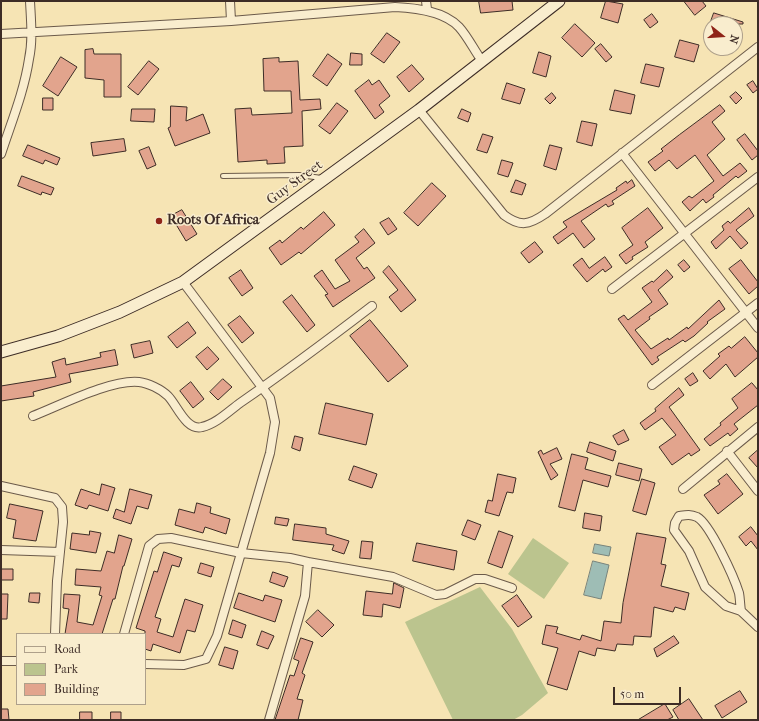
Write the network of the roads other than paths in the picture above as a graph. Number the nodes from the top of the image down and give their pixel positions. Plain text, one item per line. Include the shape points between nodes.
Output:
1 (30, 1) edge
2 (230, 1) edge
3 (559, 1) edge
4 (426, 5) edge
5 (231, 21) junction
6 (32, 33) junction
7 (1, 34) edge
8 (758, 47) edge
9 (482, 61) junction
10 (419, 110) junction
11 (622, 153) junction
12 (1, 154) edge
13 (223, 176) dead end
14 (758, 177) edge
15 (326, 178) junction
16 (684, 233) junction
17 (183, 282) junction
18 (612, 289) dead end
19 (758, 303) edge
20 (372, 306) dead end
21 (746, 313) junction
22 (758, 328) edge
23 (1, 352) edge
24 (652, 384) dead end
25 (262, 388) junction
26 (32, 416) dead end
27 (758, 427) edge
28 (727, 451) junction
29 (1, 486) edge
30 (683, 489) dead end
31 (758, 491) edge
32 (1, 550) edge
33 (60, 552) junction
34 (241, 553) junction
35 (308, 562) junction
36 (512, 588) dead end
37 (741, 611) junction
38 (758, 627) edge
39 (55, 633) edge
40 (124, 633) edge
41 (1, 661) edge
42 (16, 661) edge
43 (146, 664) edge
44 (269, 720) edge

1 - 6 street
2 - 5 street
3 - 9 street, Guy Street
4 - 5 street
4 - 9 street via 458,26
5 - 6 street
6 - 7 street
6 - 12 street via 25,82
8 - 11 street
9 - 10 street, Guy Street
10 - 11 street via 496,206 512,221 524,224 533,222
10 - 15 street, Guy Street
11 - 16 street
13 - 15 lane via 299,174
14 - 16 street
15 - 17 street, Guy Street
16 - 18 street
16 - 21 street
17 - 23 street, Guy Street via 120,312 58,336
17 - 25 street
19 - 21 street
20 - 25 street
21 - 22 street
21 - 24 street
25 - 26 street via 201,428 192,426 168,396 139,382 120,384
25 - 34 street via 270,398 275,422 270,453
27 - 28 street
28 - 30 street
28 - 31 street
29 - 33 street via 55,498 62,507
32 - 33 street
33 - 39 street
34 - 35 street
34 - 40 street via 171,538 158,539 149,546
34 - 43 street via 217,636 206,659 184,665
35 - 36 street via 392,578 436,595 445,594 475,579 485,579
35 - 44 street via 305,596
37 - 37 street via 726,606 705,587 688,551 674,530 679,516 688,514 698,518 706,526 734,579
37 - 38 street
41 - 42 street

